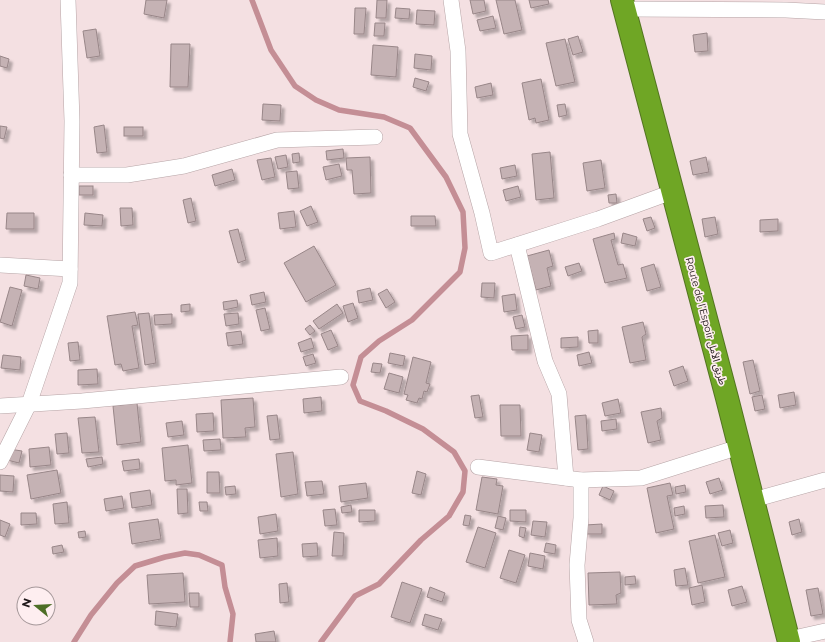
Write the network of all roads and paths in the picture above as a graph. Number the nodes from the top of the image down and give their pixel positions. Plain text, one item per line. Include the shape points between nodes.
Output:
1 (68, 0) edge
2 (451, 0) edge
3 (623, 5) edge
4 (825, 12) edge
5 (375, 137) dead end
6 (71, 175) junction
7 (672, 192) junction
8 (517, 245) junction
9 (0, 265) edge
10 (70, 269) junction
11 (341, 377) dead end
12 (29, 404) junction
13 (0, 406) edge
14 (739, 447) junction
15 (0, 462) edge
16 (478, 467) dead end
17 (574, 479) junction
18 (825, 480) edge
19 (753, 500) junction
20 (825, 631) edge
21 (789, 640) edge
22 (586, 642) edge

1 - 6 street
2 - 8 street via 458,51 460,134 491,253
3 - 4 street
3 - 7 highway, Route de l’Espoir طريق الأمل
5 - 6 street via 277,140 184,166 127,175
6 - 10 street
7 - 8 street
7 - 14 highway, Route de l’Espoir طريق الأمل
8 - 17 street via 544,361 559,394
9 - 10 street
10 - 12 street via 70,282
11 - 12 street
12 - 13 street
12 - 15 street
14 - 17 street via 641,478
14 - 19 highway, Route de l’Espoir طريق الأمل
16 - 17 street
17 - 22 street via 581,518 577,565 579,620
18 - 19 street
19 - 21 highway, Route de l’Espoir طريق الأمل
20 - 21 street

